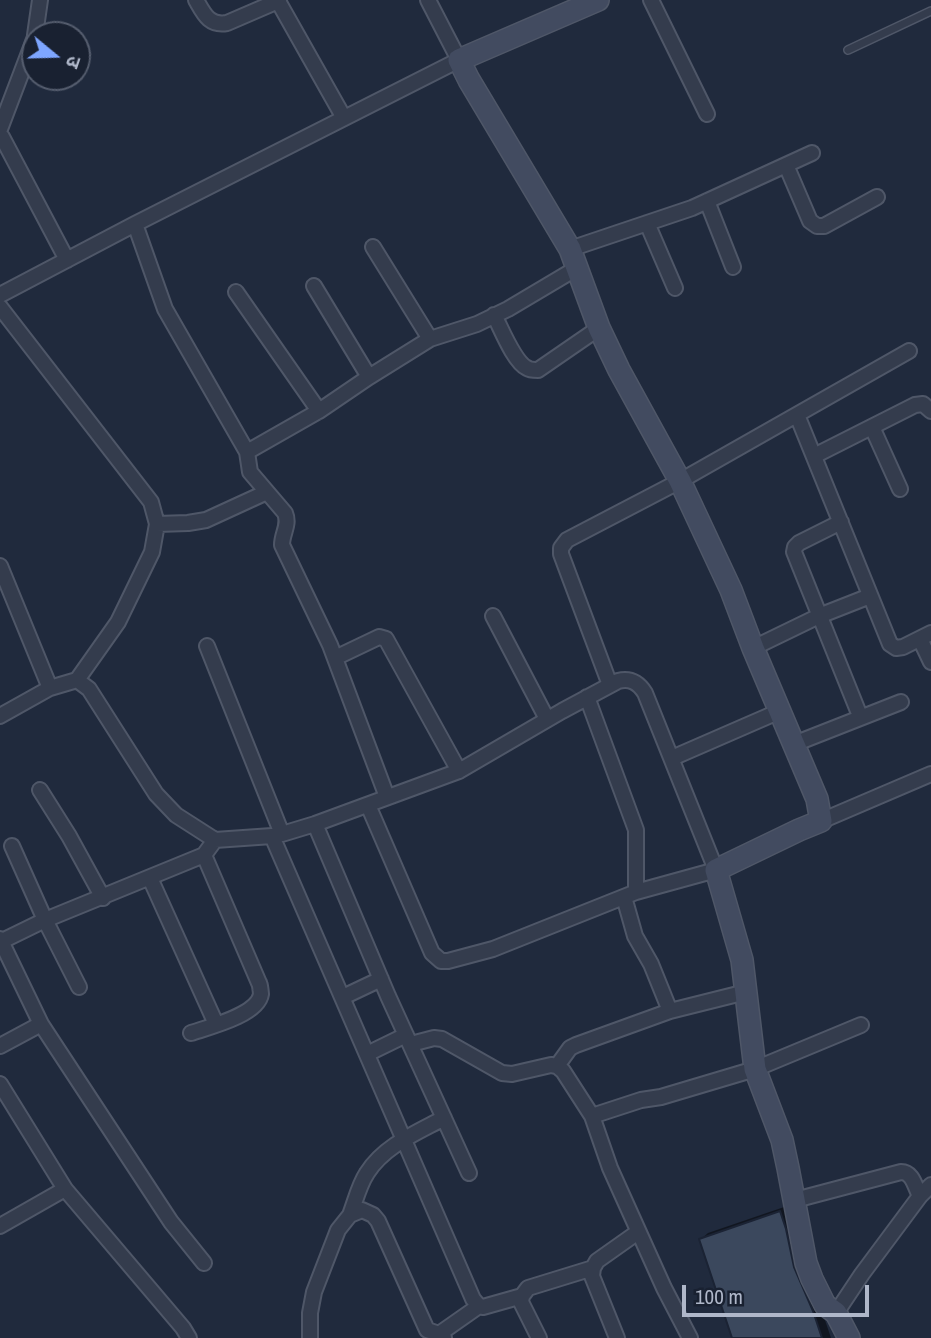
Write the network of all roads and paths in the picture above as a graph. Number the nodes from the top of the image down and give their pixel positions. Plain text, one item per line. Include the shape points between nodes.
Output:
1 (40, 0) edge
2 (197, 0) edge
3 (278, 0) edge
4 (428, 0) edge
5 (598, 0) edge
6 (651, 0) edge
7 (931, 11) edge
8 (37, 21) edge
9 (848, 50) dead end
10 (459, 60) junction
11 (21, 76) edge
12 (707, 114) dead end
13 (344, 118) junction
14 (1, 134) edge
15 (812, 153) dead end
16 (786, 165) junction
17 (877, 197) dead end
18 (708, 201) junction
19 (647, 223) junction
20 (135, 224) junction
21 (373, 247) dead end
22 (574, 259) junction
23 (67, 260) junction
24 (733, 267) dead end
25 (314, 286) dead end
26 (675, 288) dead end
27 (236, 292) dead end
28 (0, 295) edge
29 (0, 307) edge
30 (494, 316) junction
31 (599, 328) junction
32 (430, 339) junction
33 (909, 351) dead end
34 (369, 377) junction
35 (319, 411) junction
36 (931, 411) edge
37 (797, 415) junction
38 (872, 427) junction
39 (247, 452) junction
40 (814, 456) junction
41 (680, 481) junction
42 (900, 489) dead end
43 (267, 492) junction
44 (841, 522) junction
45 (157, 524) junction
46 (0, 566) edge
47 (870, 596) junction
48 (493, 616) dead end
49 (819, 616) junction
50 (925, 636) edge
51 (206, 646) dead end
52 (753, 648) junction
53 (335, 658) junction
54 (931, 662) edge
55 (77, 680) junction
56 (610, 685) junction
57 (50, 688) junction
58 (587, 697) junction
59 (901, 702) dead end
60 (780, 711) junction
61 (0, 716) edge
62 (860, 716) junction
63 (547, 719) junction
64 (793, 744) junction
65 (672, 758) junction
66 (459, 771) junction
67 (931, 774) edge
68 (40, 790) dead end
69 (387, 797) junction
70 (368, 805) junction
71 (821, 821) junction
72 (315, 824) junction
73 (277, 835) junction
74 (215, 840) junction
75 (12, 846) dead end
76 (204, 855) junction
77 (716, 870) junction
78 (150, 878) junction
79 (630, 895) junction
80 (103, 898) junction
81 (46, 920) junction
82 (0, 941) edge
83 (381, 979) junction
84 (79, 987) dead end
85 (746, 992) junction
86 (343, 997) junction
87 (670, 1011) junction
88 (41, 1024) junction
89 (216, 1024) junction
90 (861, 1025) dead end
91 (191, 1033) dead end
92 (408, 1040) junction
93 (0, 1046) edge
94 (367, 1054) junction
95 (557, 1066) junction
96 (755, 1069) junction
97 (0, 1084) edge
98 (592, 1116) junction
99 (444, 1118) junction
100 (403, 1140) junction
101 (469, 1174) dead end
102 (931, 1185) edge
103 (65, 1189) junction
104 (920, 1196) junction
105 (795, 1200) junction
106 (350, 1215) junction
107 (0, 1226) edge
108 (638, 1232) junction
109 (204, 1263) dead end
110 (593, 1268) junction
111 (522, 1296) junction
112 (479, 1306) junction
113 (836, 1314) junction
114 (441, 1336) edge
115 (190, 1338) edge
116 (310, 1338) edge
117 (538, 1338) edge
118 (617, 1338) edge
119 (690, 1338) edge
120 (849, 1338) edge

1 - 8 street
2 - 3 street via 204,15 219,24
3 - 13 street
4 - 10 street
5 - 10 street
6 - 12 street
7 - 9 lane
10 - 13 street
10 - 22 street
11 - 14 street
13 - 20 street
14 - 23 street
15 - 16 street
16 - 17 street via 810,221 817,226
16 - 18 street
18 - 19 street
18 - 24 street
19 - 22 street
19 - 26 street
20 - 23 street
20 - 39 street via 165,309
21 - 32 street
22 - 30 street
22 - 31 street
23 - 28 street
25 - 34 street
27 - 35 street
29 - 45 street via 151,502
30 - 31 street via 519,362 534,370
30 - 32 street
31 - 41 street
32 - 34 street
33 - 37 street
34 - 35 street
35 - 39 street
36 - 38 street via 923,404 915,405
37 - 40 street
37 - 41 street
38 - 40 street
38 - 42 street
39 - 43 street via 250,472
40 - 44 street
41 - 52 street
41 - 56 street via 567,540 561,548
43 - 45 street via 206,520
43 - 53 street via 285,513 288,525 282,545
44 - 47 street
44 - 49 street via 795,547
45 - 55 street via 152,552 118,622
46 - 57 street
47 - 49 street
47 - 50 street via 890,644 902,647
48 - 63 street
49 - 52 street
49 - 62 street
50 - 54 street
51 - 73 street
52 - 60 street
53 - 66 street via 379,637 386,639
53 - 69 street
55 - 57 street
55 - 74 street via 89,689 156,794 176,815
56 - 58 street
56 - 65 street via 626,680 640,685
57 - 61 street
58 - 63 street
58 - 79 street via 636,830
59 - 62 street
60 - 64 street
60 - 65 street
62 - 64 street
63 - 66 street
64 - 71 street via 817,799
65 - 77 street
66 - 69 street
67 - 71 street
68 - 80 street
69 - 70 street
70 - 72 street
70 - 79 street via 432,953 441,961 493,948
71 - 77 street
72 - 73 street
72 - 83 street
73 - 74 street
73 - 86 street
74 - 76 street
75 - 81 street
76 - 78 street
76 - 89 street via 261,994 257,1004 244,1013
77 - 79 street
77 - 85 street via 742,960
78 - 80 street
78 - 89 street
79 - 87 street via 635,936
80 - 81 street
81 - 82 street
81 - 84 street
82 - 88 street
83 - 86 street
83 - 92 street
85 - 87 street
85 - 96 street
86 - 94 street
87 - 95 street via 576,1045
88 - 93 street
88 - 109 street via 171,1222
89 - 91 street
90 - 96 street
92 - 94 street
92 - 95 street via 442,1039 495,1070 512,1074
92 - 99 street
94 - 100 street
95 - 98 street
96 - 98 street
96 - 105 street via 782,1140
97 - 103 street
98 - 108 street
99 - 100 street
99 - 101 street
100 - 106 street via 381,1155 365,1175
100 - 112 street
102 - 104 street
103 - 107 street
103 - 115 street
104 - 105 street via 910,1175 901,1172
104 - 113 street
105 - 113 street via 811,1279 825,1305
106 - 114 street via 362,1210 378,1221 426,1328
106 - 116 street via 338,1230 314,1292
108 - 110 street
108 - 119 street
110 - 111 street via 528,1288
110 - 118 street via 592,1276
111 - 112 street
111 - 117 street
112 - 114 street
113 - 120 street

